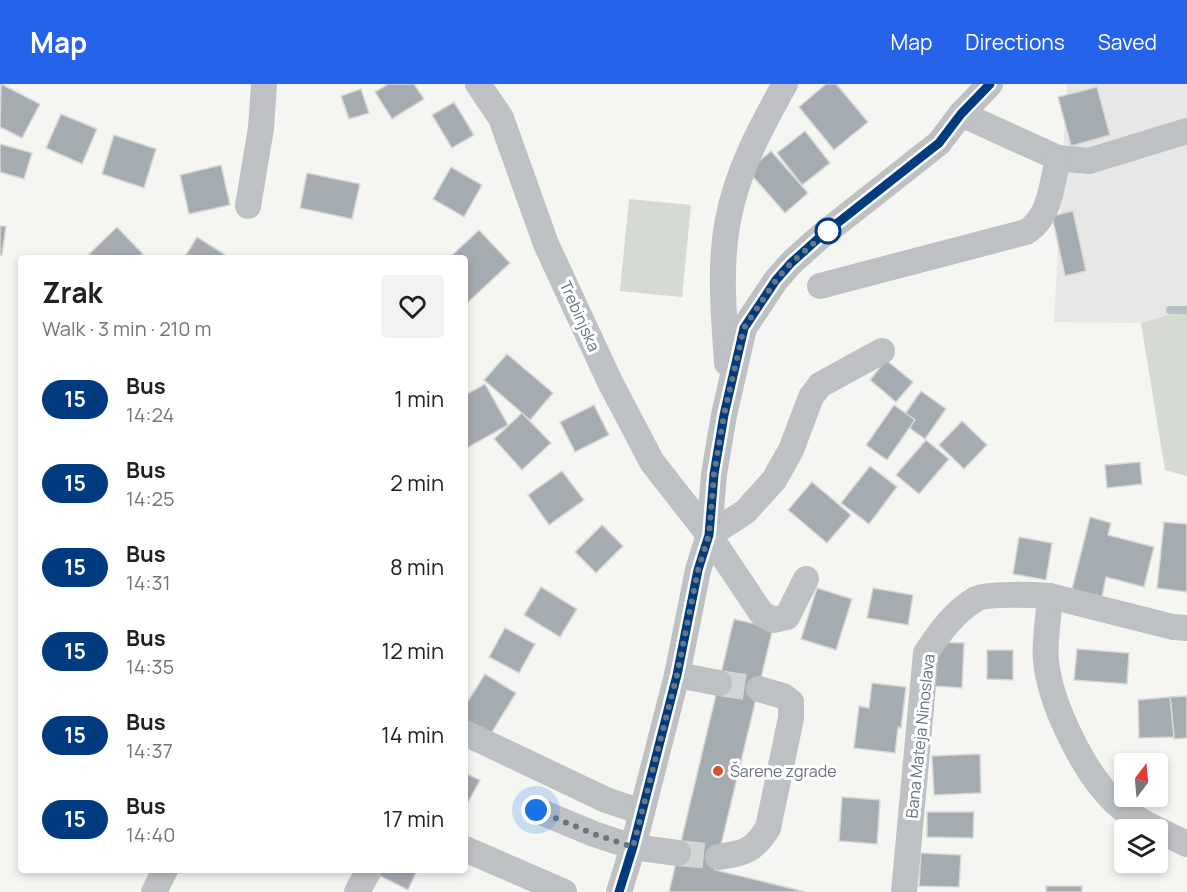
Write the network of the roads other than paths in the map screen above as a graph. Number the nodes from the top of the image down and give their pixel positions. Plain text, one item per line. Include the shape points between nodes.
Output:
1 (264, 84) edge
2 (478, 84) edge
3 (785, 84) edge
4 (990, 84) edge
5 (961, 114) junction
6 (1187, 131) edge
7 (1058, 159) junction
8 (248, 206) dead end
9 (820, 286) dead end
10 (882, 351) dead end
11 (729, 393) junction
12 (709, 535) junction
13 (806, 579) dead end
14 (1050, 596) junction
15 (1187, 628) edge
16 (677, 675) junction
17 (718, 683) tunnel mouth
18 (759, 689) tunnel mouth
19 (468, 734) edge
20 (536, 810) dead end
21 (642, 812) junction
22 (1187, 844) edge
23 (633, 847) junction
24 (468, 850) edge
25 (678, 853) tunnel mouth
26 (718, 857) tunnel mouth
27 (164, 873) edge
28 (367, 873) edge
29 (154, 892) edge
30 (357, 892) edge
31 (564, 892) edge
32 (619, 892) edge
33 (904, 892) edge

1 - 8 street
2 - 12 street, Trebinjska via 501,118 546,244 610,382 652,462
3 - 11 street via 755,138 728,220 723,288
4 - 5 street
5 - 7 street
5 - 11 street via 939,143 821,236 776,280 744,328
6 - 7 street via 1089,162
7 - 9 street via 1045,211 1036,226 1026,232
10 - 12 street via 820,386 811,397 791,450 774,480 745,512
11 - 12 street via 714,474
12 - 13 street, Trebinjska via 762,614 773,620 787,617
12 - 16 street
14 - 15 street, Bana Mateja Ninoslava
14 - 22 street via 1046,659 1051,689 1071,737 1098,785 1117,804
14 - 33 street, Bana Mateja Ninoslava via 978,598 946,623 926,653
16 - 17 street
16 - 21 street
18 - 26 street via 791,702 768,828 759,843 745,853
19 - 21 street via 606,800
20 - 23 street
21 - 23 street
23 - 25 street
23 - 32 street
24 - 31 street
27 - 29 street
28 - 30 street

